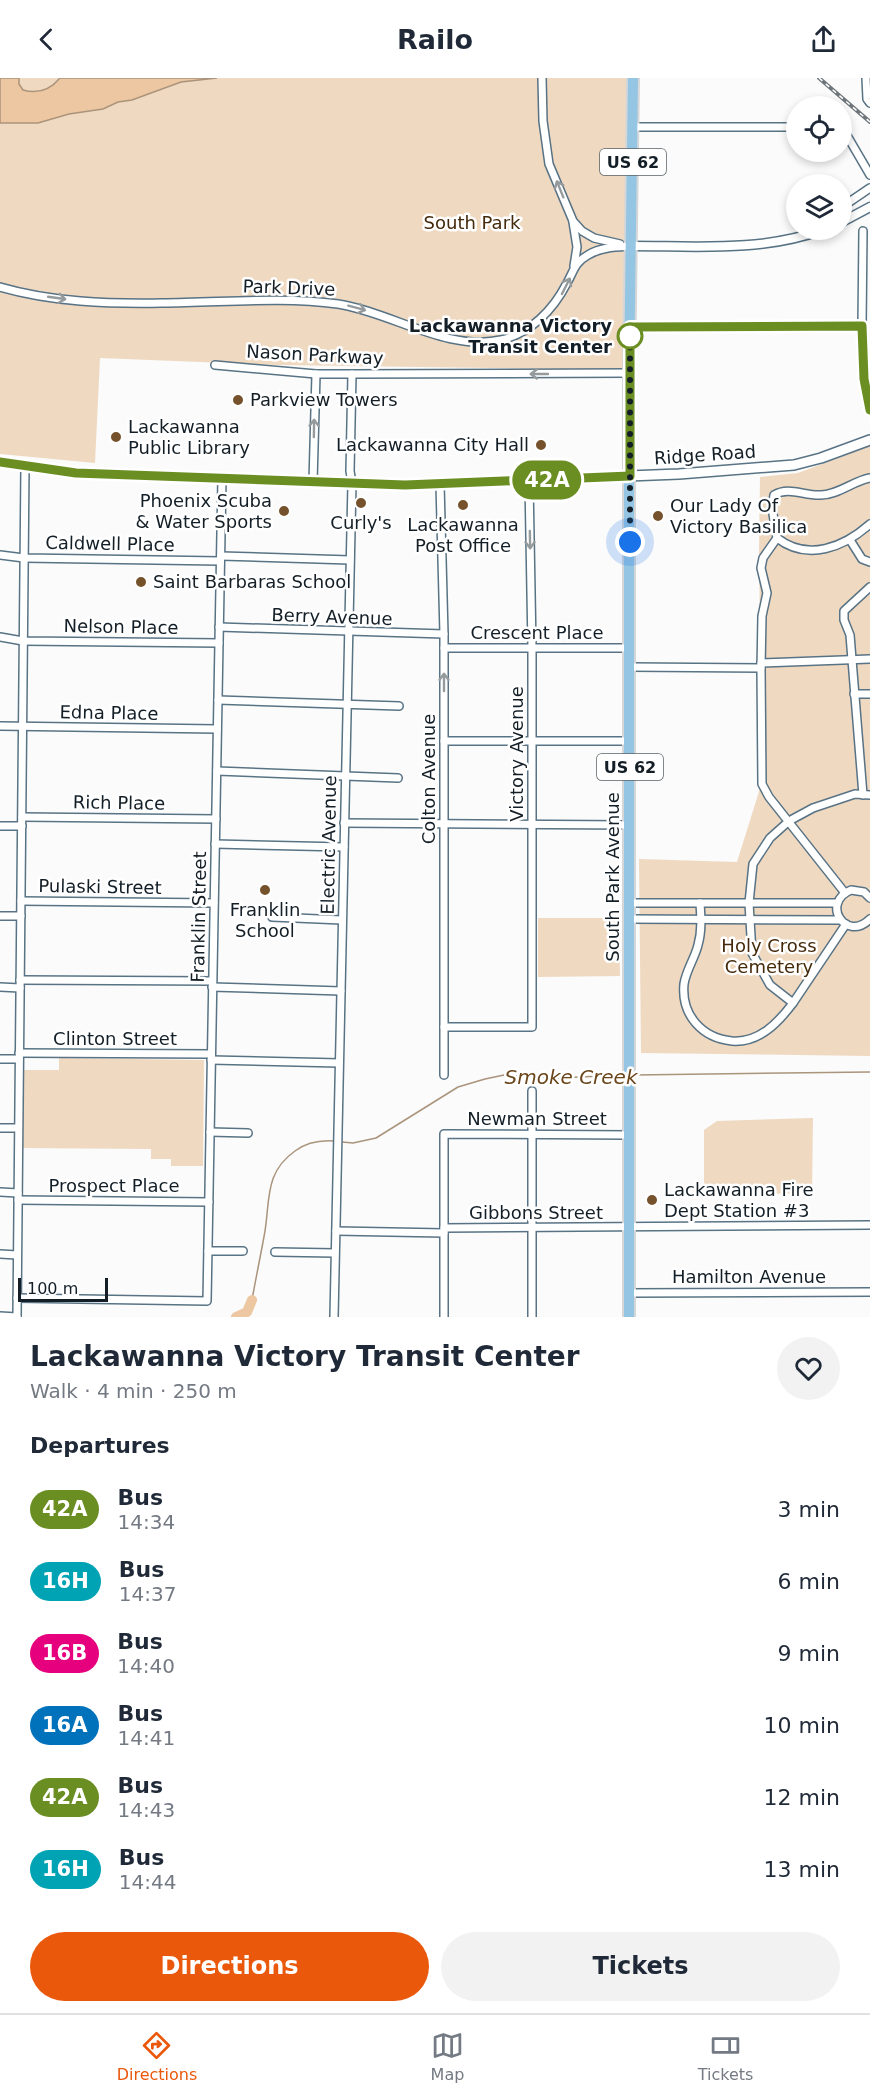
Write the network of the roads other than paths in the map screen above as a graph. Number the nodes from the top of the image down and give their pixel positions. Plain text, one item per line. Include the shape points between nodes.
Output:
1 (542, 78) edge
2 (633, 78) edge
3 (866, 78) edge
4 (870, 103) edge
5 (633, 128) junction
6 (786, 128) edge
7 (852, 145) edge
8 (870, 175) edge
9 (870, 188) edge
10 (852, 200) edge
11 (870, 207) edge
12 (852, 217) edge
13 (573, 221) junction
14 (863, 231) dead end
15 (786, 238) edge
16 (632, 246) junction
17 (574, 266) junction
18 (0, 287) edge
19 (862, 326) junction
20 (630, 327) junction
21 (215, 364) dead end
22 (316, 374) junction
23 (352, 374) junction
24 (629, 374) junction
25 (870, 410) edge
26 (870, 440) edge
27 (0, 462) edge
28 (25, 466) junction
29 (630, 476) junction
30 (222, 478) junction
31 (870, 478) edge
32 (529, 481) junction
33 (313, 482) junction
34 (352, 483) junction
35 (440, 484) junction
36 (870, 524) edge
37 (777, 538) junction
38 (850, 540) junction
39 (0, 555) edge
40 (24, 558) junction
41 (220, 558) junction
42 (350, 560) junction
43 (870, 562) edge
44 (870, 587) edge
45 (219, 627) junction
46 (348, 632) junction
47 (444, 634) junction
48 (0, 637) edge
49 (23, 641) junction
50 (219, 643) junction
51 (444, 648) junction
52 (532, 648) junction
53 (629, 648) junction
54 (851, 659) junction
55 (870, 659) edge
56 (760, 666) junction
57 (630, 667) junction
58 (854, 694) junction
59 (870, 694) edge
60 (218, 700) junction
61 (347, 704) junction
62 (399, 706) dead end
63 (0, 726) edge
64 (23, 727) junction
65 (217, 729) junction
66 (444, 741) junction
67 (532, 741) junction
68 (630, 741) junction
69 (216, 771) junction
70 (345, 776) junction
71 (398, 778) dead end
72 (867, 795) edge
73 (22, 817) junction
74 (216, 819) junction
75 (789, 821) junction
76 (345, 823) junction
77 (444, 824) junction
78 (532, 824) junction
79 (630, 825) junction
80 (0, 826) edge
81 (22, 826) junction
82 (215, 844) junction
83 (344, 847) junction
84 (845, 892) junction
85 (870, 896) edge
86 (21, 901) junction
87 (214, 903) junction
88 (630, 903) junction
89 (700, 903) junction
90 (749, 903) junction
91 (837, 903) junction
92 (0, 916) edge
93 (21, 916) junction
94 (272, 917) dead end
95 (630, 919) junction
96 (701, 919) junction
97 (750, 919) junction
98 (342, 920) junction
99 (870, 921) edge
100 (843, 922) junction
101 (20, 984) junction
102 (212, 984) junction
103 (0, 987) edge
104 (341, 991) junction
105 (792, 1003) junction
106 (444, 1027) junction
107 (19, 1056) junction
108 (211, 1057) junction
109 (0, 1059) edge
110 (339, 1063) junction
111 (444, 1075) dead end
112 (532, 1091) dead end
113 (0, 1128) edge
114 (18, 1128) junction
115 (210, 1132) junction
116 (248, 1133) dead end
117 (532, 1134) junction
118 (629, 1134) junction
119 (0, 1192) edge
120 (18, 1196) junction
121 (208, 1202) junction
122 (870, 1225) edge
123 (532, 1228) junction
124 (629, 1228) junction
125 (336, 1231) junction
126 (444, 1231) junction
127 (208, 1251) junction
128 (243, 1251) dead end
129 (275, 1252) dead end
130 (335, 1253) junction
131 (0, 1254) edge
132 (17, 1255) junction
133 (870, 1292) edge
134 (629, 1293) junction
135 (17, 1298) junction
136 (0, 1316) edge
137 (17, 1317) edge
138 (333, 1317) edge
139 (444, 1317) edge
140 (532, 1317) edge
141 (629, 1317) edge

13 -> 1 street, Park Drive via 549,164
2 - 5 main road, South Park Avenue / US 62
3 - 4 street
5 - 6 street
5 - 16 main road, South Park Avenue / US 62
7 - 8 street
9 - 10 street
11 - 12 street
13 - 16 street via 594,238
13 - 17 street, Park Drive via 577,247
14 - 19 street
15 - 16 street via 743,246
16 - 17 street via 597,251
16 - 20 main road, South Park Avenue / US 62
18 -> 17 street, Park Drive via 69,300 111,303 330,303 352,306 432,333 484,342 510,338 537,323 559,299
19 - 20 street
19 - 25 street via 864,379
20 - 24 main road, South Park Avenue / US 62
21 - 22 street, Nason Parkway
22 - 23 street, Nason Parkway
33 -> 22 street
24 -> 23 street, Nason Parkway
23 - 34 street, Electric Avenue
24 - 29 main road, South Park Avenue / US 62
26 - 29 main road, Ridge Road via 794,465
27 - 28 main road, Ridge Road
28 - 30 main road, Ridge Road via 76,473
28 - 40 street
29 - 32 main road, Ridge Road
29 - 53 main road, South Park Avenue / US 62
30 - 33 main road, Ridge Road
30 - 41 street, Franklin Street
31 - 37 street via 820,495 780,491 774,495 771,508
32 - 35 main road, Ridge Road
32 -> 52 street, Victory Avenue
33 - 34 main road, Ridge Road
34 - 35 main road, Ridge Road
34 - 42 street, Electric Avenue
35 - 47 street, Colton Avenue
36 - 38 street
37 - 38 street via 784,544 819,551
37 - 56 street via 761,568 767,593
38 - 43 street via 862,559
39 - 40 street, Caldwell Place
40 - 41 street, Caldwell Place
40 - 49 street
41 - 42 street, Caldwell Place
41 - 45 street, Franklin Street
42 - 46 street, Electric Avenue
44 - 54 street via 844,610
45 - 46 street, Berry Avenue
45 - 50 street, Franklin Street
46 - 47 street, Berry Avenue
46 - 61 street, Electric Avenue
47 - 51 street, Colton Avenue
48 - 49 street, Nelson Place
49 - 50 street, Nelson Place
49 - 64 street
50 - 60 street, Franklin Street
51 - 52 street, Crescent Place
66 -> 51 street, Colton Avenue
52 - 53 street, Crescent Place
52 - 67 street, Victory Avenue
53 - 57 main road, South Park Avenue / US 62
54 - 55 street
54 - 56 street
54 - 58 street
56 - 57 street
56 - 75 street via 762,784
57 - 68 main road, South Park Avenue / US 62
58 - 59 street
58 - 72 street
60 - 61 street
60 - 65 street, Franklin Street
61 - 62 street
61 - 70 street, Electric Avenue
63 - 64 street, Edna Place
64 - 65 street, Edna Place
64 - 73 street
65 - 69 street, Franklin Street
66 - 67 street
66 - 77 street, Colton Avenue
67 - 68 street
67 - 78 street, Victory Avenue
68 - 79 main road, South Park Avenue / US 62
69 - 70 street
69 - 74 street, Franklin Street
70 - 71 street
70 - 76 street, Electric Avenue
72 - 75 street via 855,794
73 - 74 street, Rich Place
73 - 81 street
74 - 82 street, Franklin Street
75 - 84 street
75 - 90 street via 770,838 753,864
76 - 77 street
76 - 83 street, Electric Avenue
77 - 78 street
77 - 106 street, Colton Avenue
78 - 79 street
78 - 106 street, Victory Avenue via 532,1027
79 - 88 main road, South Park Avenue / US 62
80 - 81 street
81 - 86 street
82 - 83 street
82 - 87 street, Franklin Street
83 - 98 street, Electric Avenue
84 - 85 street via 858,890
84 - 91 street
86 - 87 street, Pulaski Street
86 - 93 street
87 - 102 street, Franklin Street
88 - 89 street
88 - 95 main road, South Park Avenue / US 62
89 - 90 street
89 - 96 street
90 - 91 street
90 - 97 street
91 - 100 street
92 - 93 street
93 - 101 street
94 - 98 street
95 - 96 street
95 - 118 main road, South Park Avenue / US 62
96 - 97 street
96 - 105 street via 698,947 684,982 684,1000 699,1029 731,1041 755,1037 779,1020
97 - 100 street
97 - 105 street via 752,953 770,985
98 - 104 street, Electric Avenue
99 - 100 street via 856,927
100 - 105 street
101 - 102 street
101 - 103 street
101 - 107 street
102 - 104 street
102 - 108 street, Franklin Street
104 - 110 street, Electric Avenue
106 - 111 street, Colton Avenue
107 - 108 street, Clinton Street
107 - 109 street, Clinton Street
107 - 114 street
108 - 110 street, Clinton Street
108 - 115 street, Franklin Street
110 - 125 street, Electric Avenue
112 - 117 street
113 - 114 street
114 - 120 street
115 - 116 street
115 - 121 street, Franklin Street
117 - 118 street, Newman Street
117 - 123 street
117 - 126 street, Newman Street via 444,1134
118 - 124 main road, South Park Avenue / US 62
119 - 120 street, Prospect Place
120 - 121 street, Prospect Place
120 - 132 street
121 - 127 street, Franklin Street
122 - 124 street, Gibbons Street
123 - 124 street, Gibbons Street
123 - 126 street, Gibbons Street
123 - 140 street
124 - 134 main road, South Park Avenue / US 62
125 - 126 street, Gibbons Street
125 - 130 street, Electric Avenue
126 - 139 street
127 - 128 street
127 - 135 street, Franklin Street via 207,1301
129 - 130 street
130 - 138 street, Electric Avenue
131 - 132 street
132 - 135 street
133 - 134 street, Hamilton Avenue
134 - 141 main road, South Park Avenue / US 62
135 - 137 street
136 - 137 street

